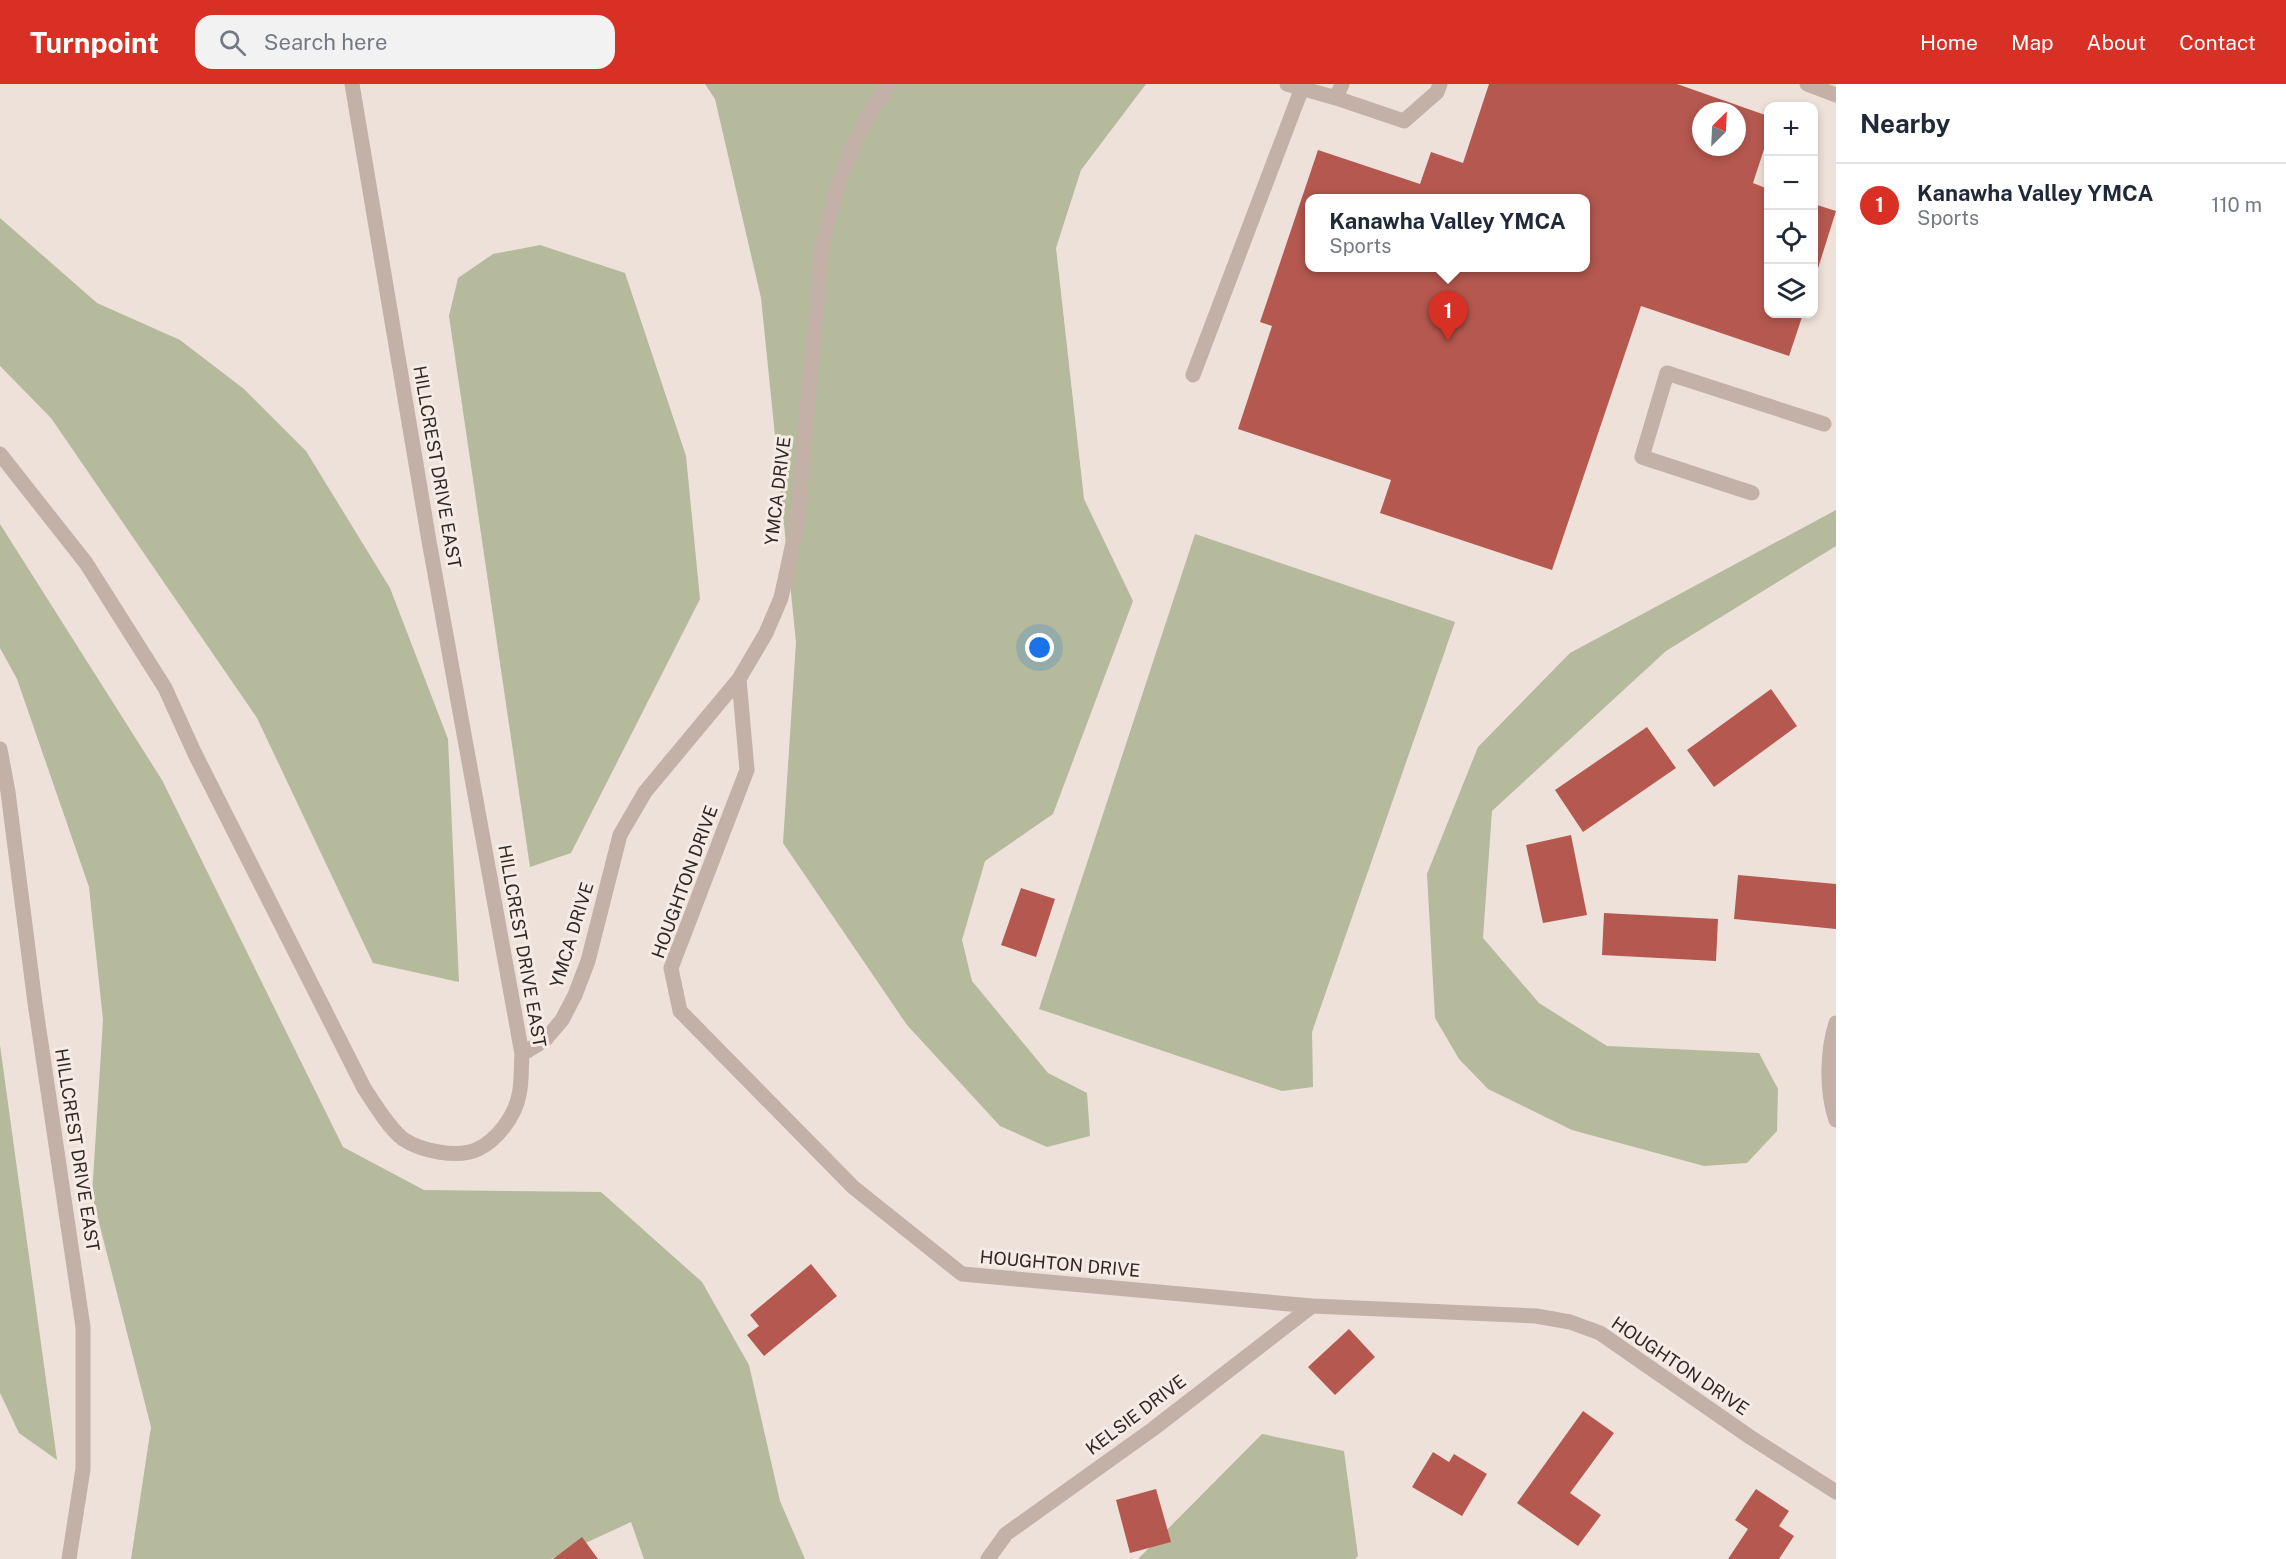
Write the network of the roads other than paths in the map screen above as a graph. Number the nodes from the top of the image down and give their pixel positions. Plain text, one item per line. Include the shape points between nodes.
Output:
1 (352, 84) edge
2 (889, 84) edge
3 (1287, 84) edge
4 (1440, 84) edge
5 (1807, 84) edge
6 (1302, 88) junction
7 (1339, 91) edge
8 (1836, 95) edge
9 (1193, 375) dead end
10 (1824, 424) dead end
11 (0, 454) edge
12 (1752, 492) dead end
13 (738, 679) junction
14 (0, 749) edge
15 (1836, 1023) edge
16 (522, 1054) junction
17 (1836, 1120) edge
18 (1312, 1306) junction
19 (1836, 1492) edge
20 (69, 1559) edge
21 (988, 1559) edge

1 - 16 street, HILLCREST DRIVE EAST via 427,530
2 - 13 street, YMCA DRIVE via 857,138 831,207 822,246 797,524 781,598 766,633
3 - 6 street
4 - 7 street via 1437,92 1404,121
5 - 8 street
6 - 7 street
6 - 9 street
10 - 12 street via 1667,373 1642,457
11 - 16 street, HILLCREST DRIVE EAST via 86,563 165,688 363,1088 402,1138 426,1150 452,1154 477,1150 498,1134 519,1096
13 - 16 street, YMCA DRIVE via 645,792 620,835 588,961 575,995 562,1020 545,1040
13 - 18 street, HOUGHTON DRIVE via 747,770 671,968 680,1011 853,1187 962,1274
14 - 20 street, HILLCREST DRIVE EAST via 83,1327 83,1469
15 - 17 street via 1830,1093
18 - 19 street, HOUGHTON DRIVE via 1536,1316 1570,1322 1600,1333
18 - 21 street, KELSIE DRIVE via 1153,1429 1006,1534

